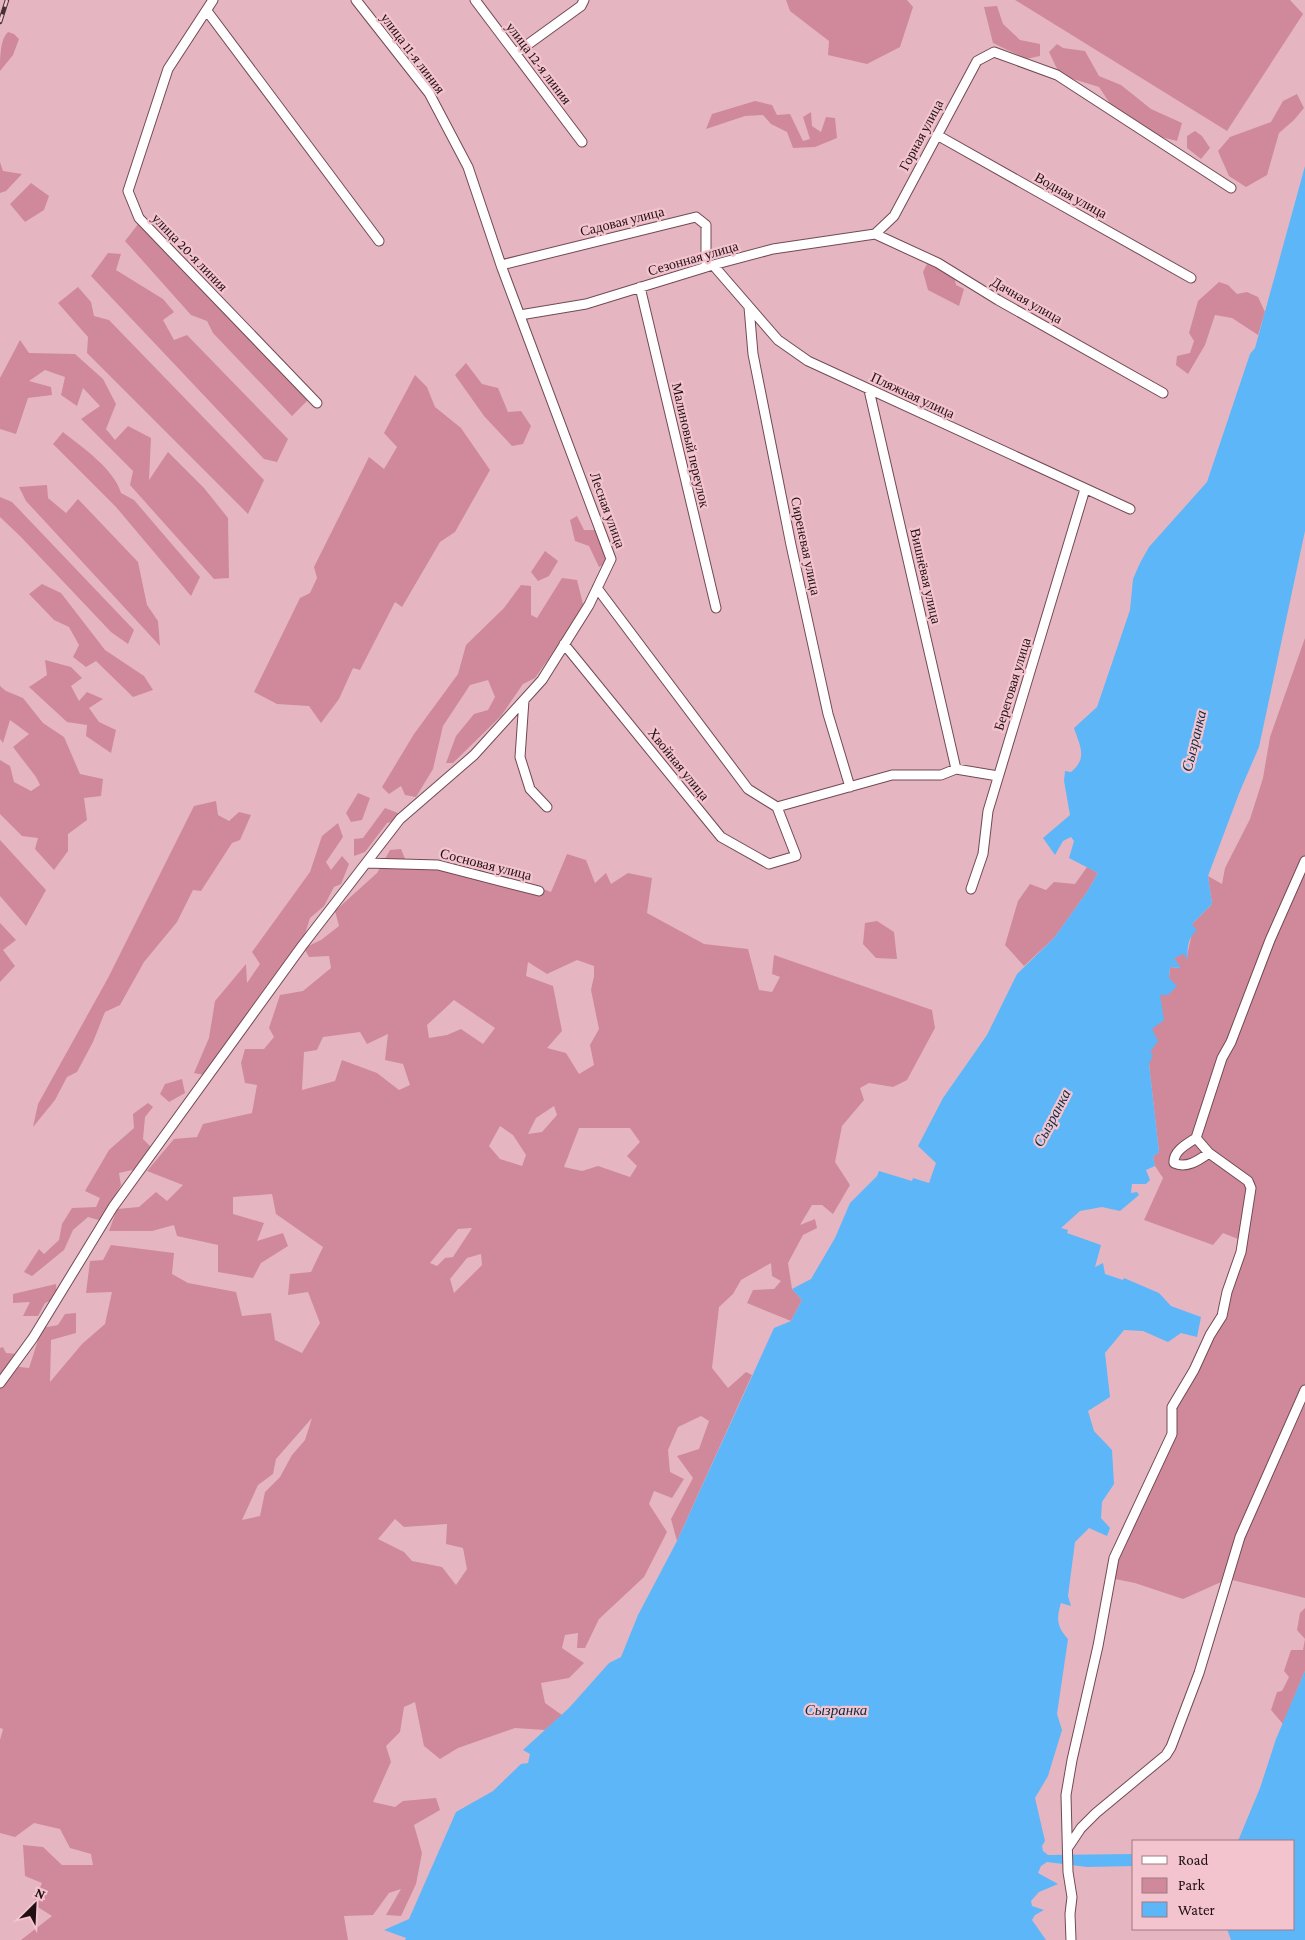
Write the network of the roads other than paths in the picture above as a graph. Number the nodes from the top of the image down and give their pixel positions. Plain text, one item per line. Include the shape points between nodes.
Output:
1 (213, 0) edge
2 (356, 0) edge
3 (475, 0) edge
4 (584, 0) edge
5 (207, 11) junction
6 (516, 53) junction
7 (937, 135) junction
8 (582, 142) dead end
9 (472, 178) joint
10 (1231, 188) dead end
11 (875, 234) junction
12 (379, 242) dead end
13 (501, 264) junction
14 (710, 266) junction
15 (1191, 278) dead end
16 (640, 287) junction
17 (749, 307) junction
18 (520, 315) junction
19 (869, 390) junction
20 (1163, 393) dead end
21 (317, 403) dead end
22 (1085, 489) junction
23 (1130, 509) dead end
24 (597, 588) junction
25 (716, 608) dead end
26 (564, 644) junction
27 (524, 700) junction
28 (956, 769) junction
29 (998, 776) junction
30 (850, 787) junction
31 (547, 807) dead end
32 (777, 807) junction
33 (1305, 861) edge
34 (366, 863) junction
35 (971, 889) dead end
36 (539, 891) dead end
37 (1196, 1138) junction
38 (1209, 1153) junction
39 (0, 1383) edge
40 (1305, 1390) edge
41 (1068, 1849) junction
42 (1071, 1940) edge

1 - 5 street, улица 20-я линия
2 - 9 street, улица 11-я линия via 429,93
3 - 6 street, улица 12-я линия
4 - 6 street via 581,6
5 - 12 street
5 - 21 street, улица 20-я линия via 168,69 128,191 139,218
6 - 8 street, улица 12-я линия
7 - 10 street, Горная улица via 977,61 994,52 1057,75
7 - 11 street, Горная улица via 894,216
7 - 15 street, Водная улица
9 - 13 street, Лесная улица
11 - 14 street, Сезонная улица via 773,250
11 - 20 street, Дачная улица via 938,263
13 - 14 street, Садовая улица via 696,217 706,225
13 - 18 street, Лесная улица
14 - 16 street, Сезонная улица
14 - 17 street, Пляжная улица
16 - 18 street, Сезонная улица via 586,304
16 - 25 street, Малиновый переулок
17 - 19 street, Пляжная улица via 778,340 808,361
17 - 30 street, Сиреневая улица via 753,354 792,545 828,714
18 - 24 street, Лесная улица via 611,560
19 - 22 street, Пляжная улица
19 - 28 street, Вишнёвая улица
22 - 23 street, Пляжная улица
22 - 29 street, Береговая улица
24 - 26 street, Лесная улица
24 - 32 street via 748,789
26 - 27 street, Лесная улица via 542,680
26 - 32 street, Хвойная улица via 721,837 769,864 796,856
27 - 31 street via 520,757 530,789
27 - 34 street, Лесная улица via 474,755 400,819
28 - 29 street
28 - 30 street via 941,775 892,775
29 - 35 street, Береговая улица via 988,811 983,854
30 - 32 street
33 - 37 street via 1222,1058
34 - 36 street, Сосновая улица via 438,865
34 - 39 street, Лесная улица via 113,1207 33,1338
37 - 38 street
37 - 38 street via 1178,1152 1174,1164 1189,1164
38 - 41 street via 1248,1181 1251,1188 1242,1252 1222,1316 1172,1407 1172,1434 1114,1558 1066,1795
40 - 41 street via 1240,1536 1199,1673 1171,1747 1166,1755 1081,1828
41 - 42 street

